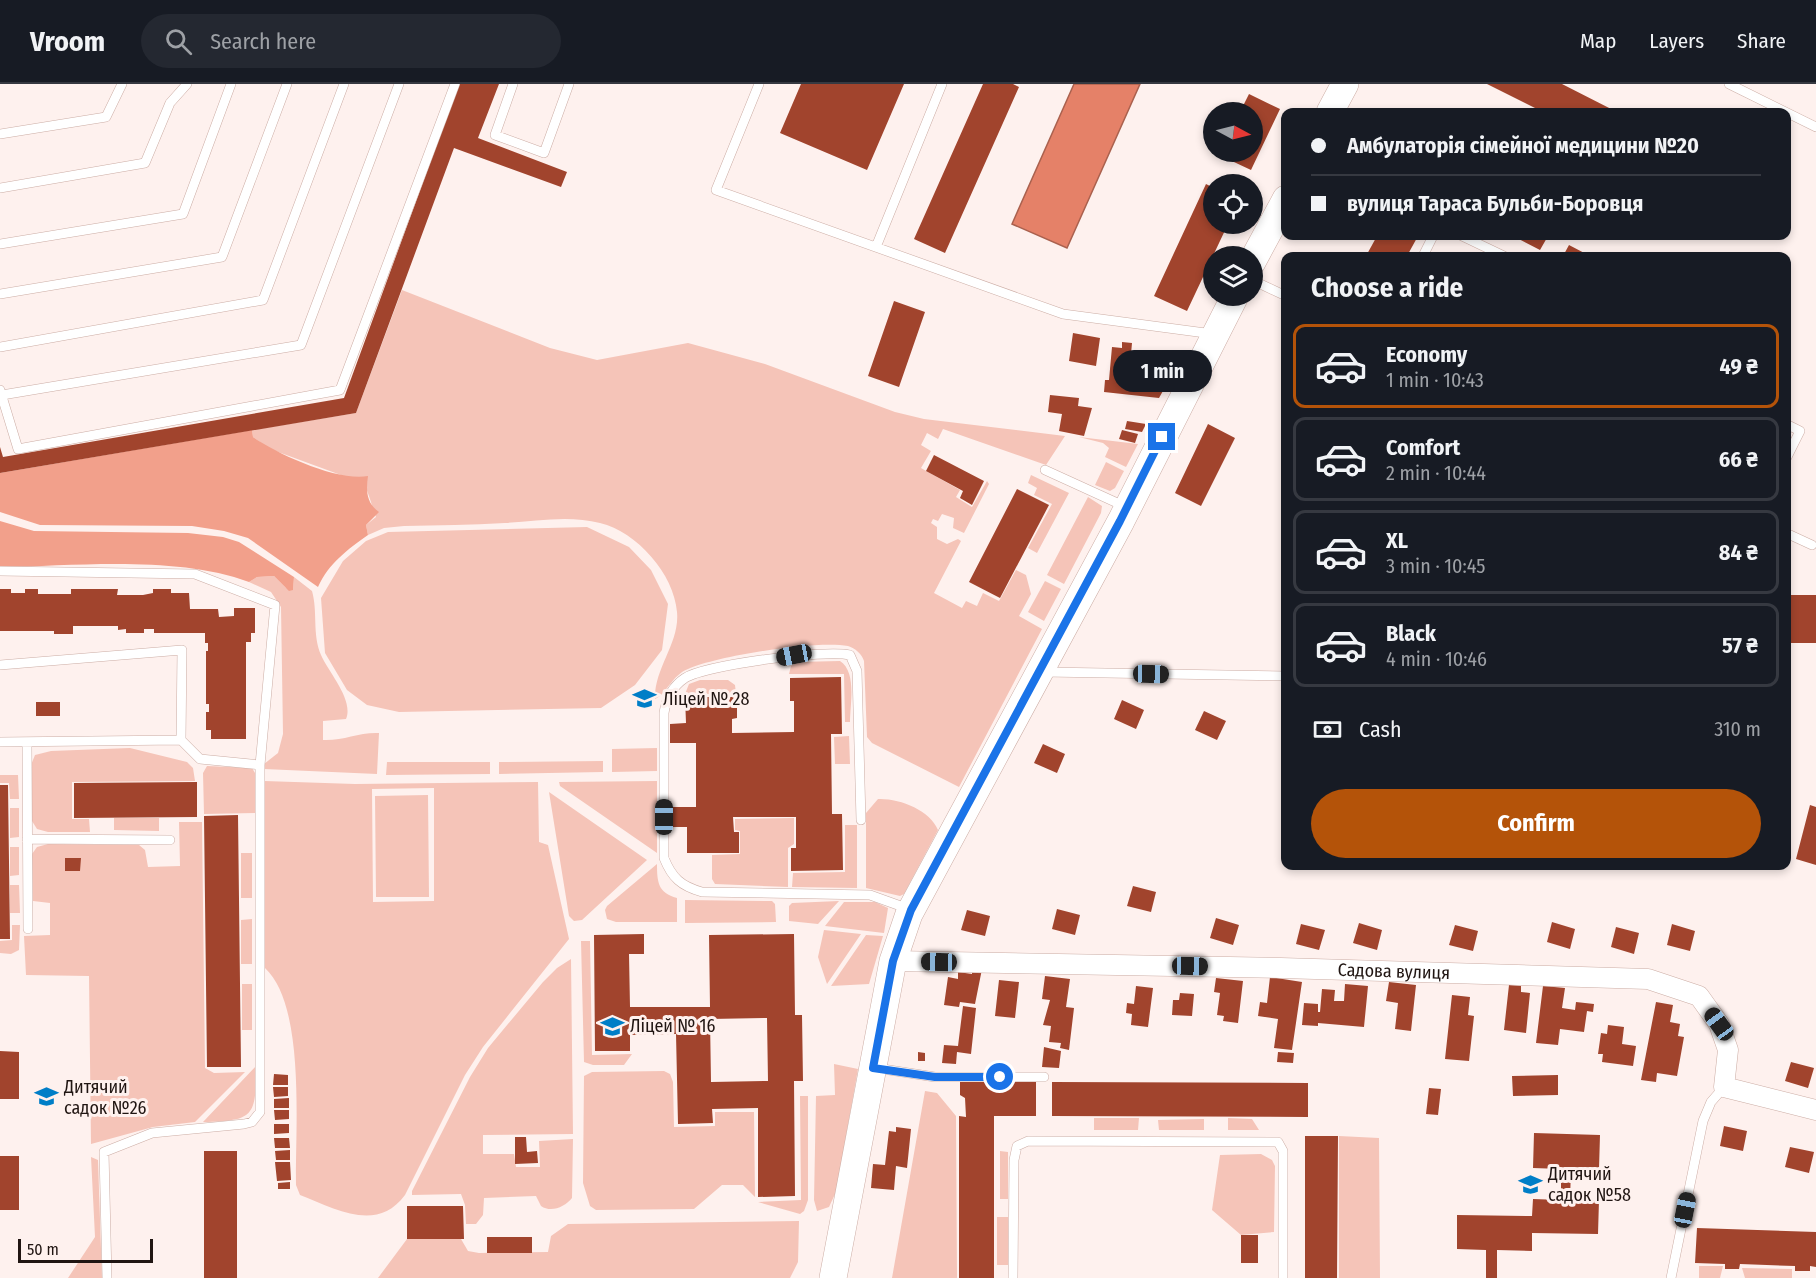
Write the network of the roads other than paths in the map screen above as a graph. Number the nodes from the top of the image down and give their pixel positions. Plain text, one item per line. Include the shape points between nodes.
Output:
1 (122, 84) edge
2 (187, 84) edge
3 (231, 84) edge
4 (287, 84) edge
5 (344, 84) edge
6 (399, 84) edge
7 (455, 84) edge
8 (513, 84) edge
9 (569, 84) edge
10 (759, 84) edge
11 (942, 84) edge
12 (1345, 84) edge
13 (1729, 84) edge
14 (1332, 108) edge
15 (1778, 108) edge
16 (1791, 115) edge
17 (1816, 127) edge
18 (0, 134) edge
19 (0, 188) edge
20 (1281, 208) edge
21 (1470, 240) edge
22 (0, 244) edge
23 (1261, 246) edge
24 (876, 247) junction
25 (1496, 252) edge
26 (1263, 285) edge
27 (0, 294) edge
28 (1281, 294) edge
29 (1230, 306) edge
30 (1216, 334) junction
31 (0, 347) edge
32 (1, 393) edge
33 (1791, 426) edge
34 (1791, 449) edge
35 (1045, 470) dead end
36 (1127, 507) junction
37 (1791, 535) edge
38 (1812, 545) dead end
39 (0, 571) edge
40 (0, 665) edge
41 (1038, 672) junction
42 (1281, 676) edge
43 (182, 740) junction
44 (0, 742) edge
45 (27, 744) junction
46 (260, 765) junction
47 (861, 820) dead end
48 (27, 839) junction
49 (170, 840) dead end
50 (911, 910) junction
51 (28, 929) dead end
52 (893, 961) junction
53 (873, 1068) junction
54 (1044, 1077) dead end
55 (1724, 1086) junction
56 (1816, 1110) edge
57 (107, 1278) edge
58 (833, 1278) edge
59 (1013, 1278) edge
60 (1283, 1278) edge
61 (1671, 1278) edge

1 - 18 lane via 106,117
2 - 19 lane via 170,103 145,163
3 - 22 lane via 183,213
4 - 27 lane via 222,257
5 - 31 lane via 263,300
6 - 32 lane via 302,345
7 - 32 lane via 340,390 18,449
8 - 9 lane via 495,135 544,153
10 - 24 lane via 717,190
11 - 24 lane
12 - 14 street
13 - 15 lane
16 - 17 lane
20 - 23 street
21 - 25 lane
24 - 30 lane via 1063,314
26 - 28 lane
29 - 30 street
30 - 36 street
33 - 34 lane via 1800,431
35 - 36 lane
36 - 41 street
37 - 38 lane
39 - 46 lane via 195,574 275,605
40 - 43 lane via 182,650
41 - 42 lane
41 - 50 street
43 - 45 lane
43 - 46 lane via 200,759
44 - 45 lane
45 - 48 lane
46 - 57 lane via 260,1112 252,1122 152,1133 104,1152
47 - 50 lane via 857,671 850,655 805,653 696,674 672,691 664,713 664,858 675,879 702,892 875,895
48 - 49 lane
48 - 51 lane
50 - 52 street
52 - 53 street
52 - 55 street, Садова вулиця via 1648,979 1699,996 1719,1024 1728,1050
53 - 54 lane via 935,1077
53 - 58 street
55 - 56 street
55 - 61 lane via 1703,1121
59 - 60 lane via 1014,1160 1017,1146 1028,1141 1278,1142 1282,1151

